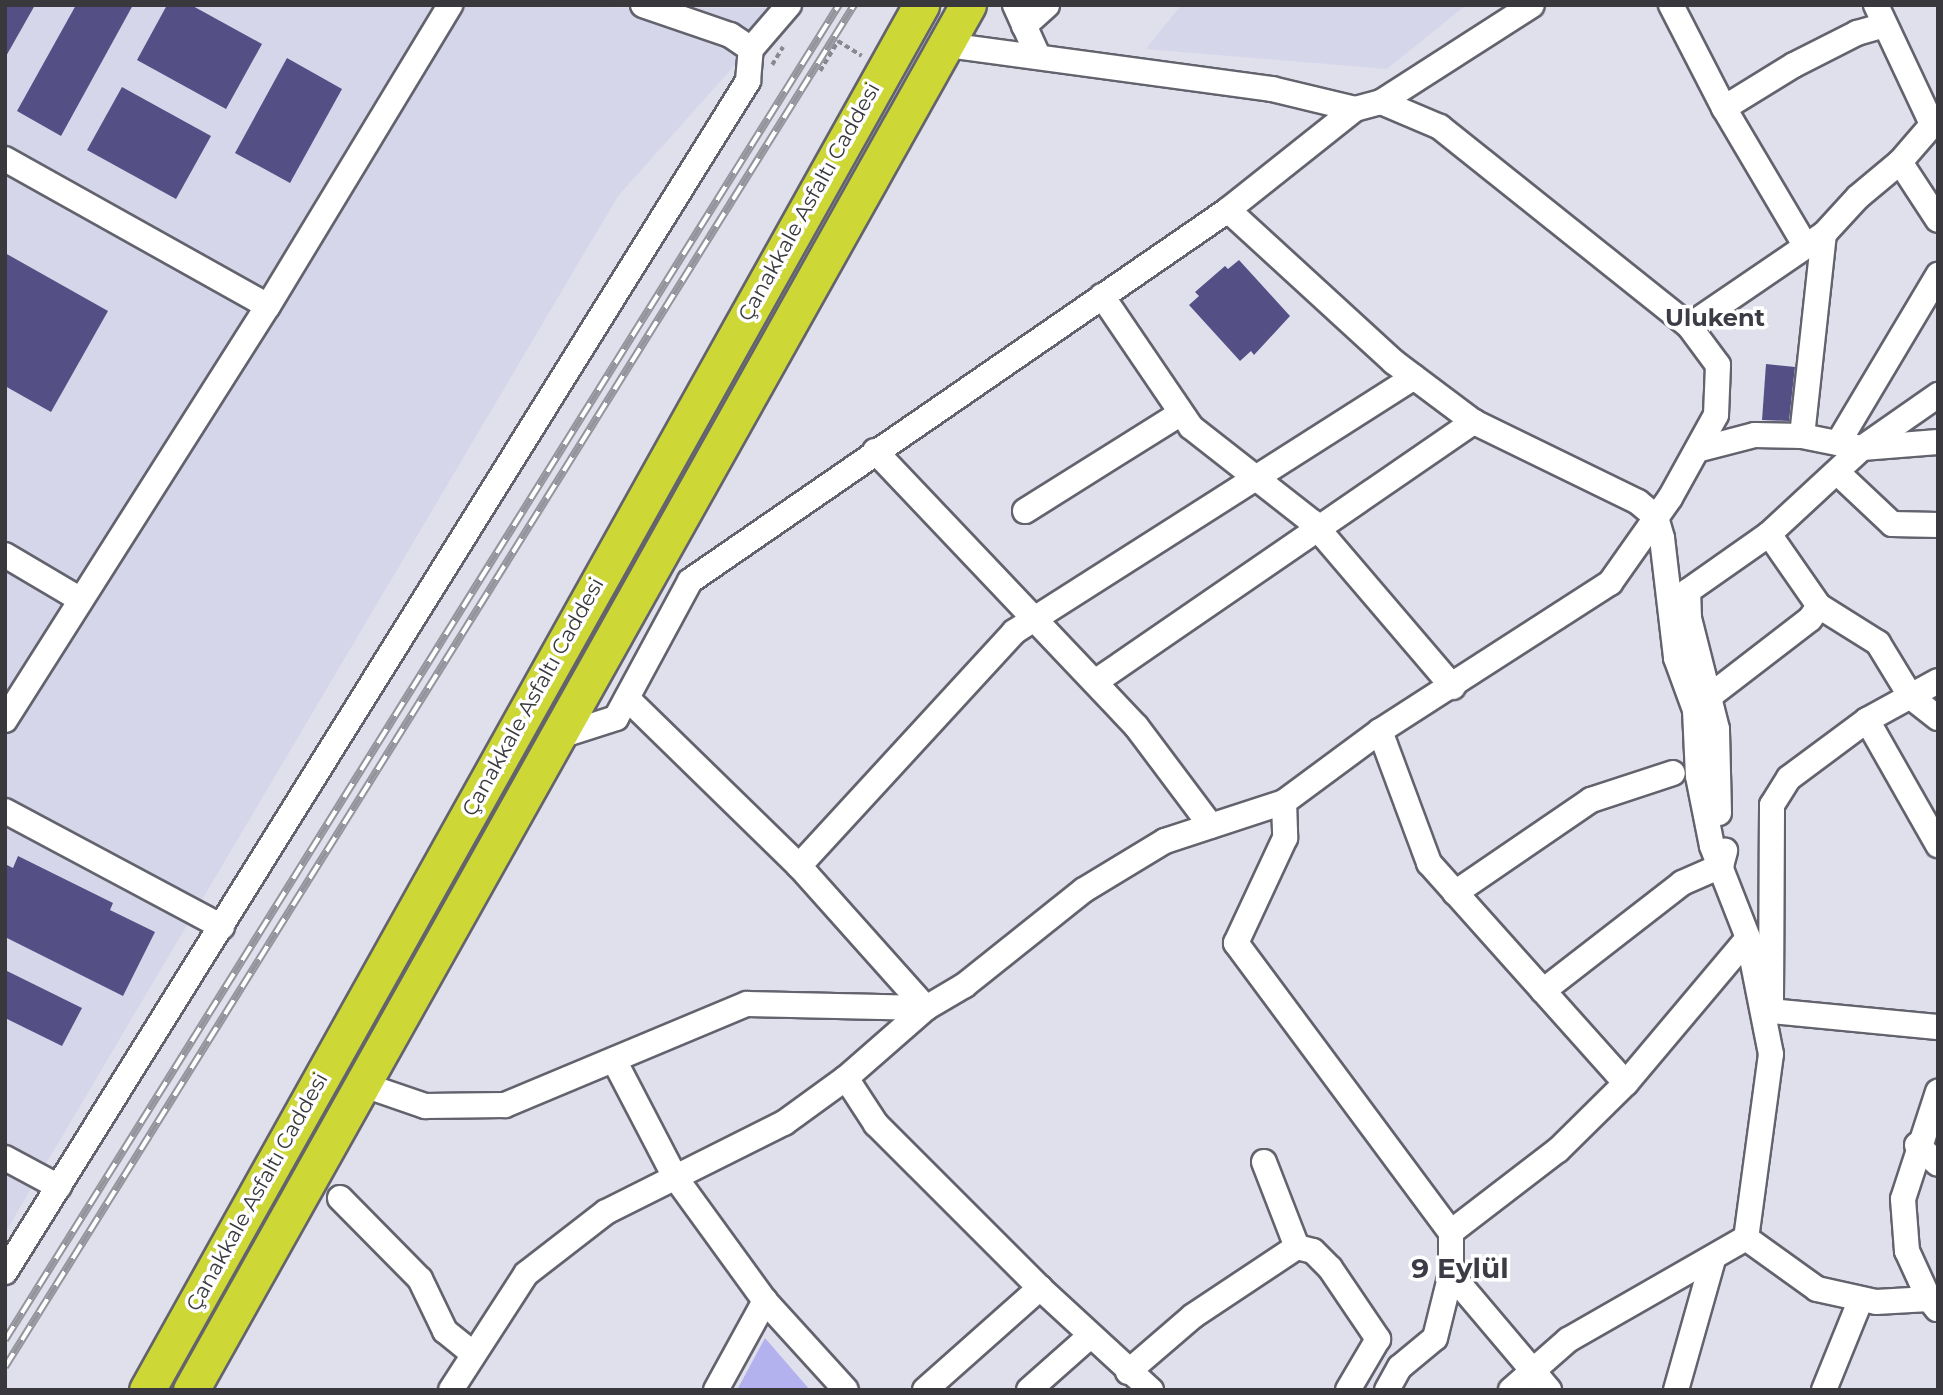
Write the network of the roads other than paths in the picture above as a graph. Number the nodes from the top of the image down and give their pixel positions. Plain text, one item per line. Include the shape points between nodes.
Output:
1 (450, 5) edge
2 (643, 5) edge
3 (789, 5) edge
4 (921, 5) edge
5 (968, 5) edge
6 (1047, 5) edge
7 (1532, 5) edge
8 (1671, 5) edge
9 (1881, 15) edge
10 (1019, 16) edge
11 (947, 45) junction
12 (751, 48) junction
13 (1038, 56) junction
14 (1381, 102) junction
15 (1724, 108) junction
16 (1355, 109) junction
17 (1936, 123) edge
18 (5, 159) edge
19 (1900, 162) junction
20 (1228, 210) junction
21 (1938, 219) edge
22 (1815, 240) junction
23 (1938, 275) edge
24 (1102, 296) junction
25 (268, 306) junction
26 (1689, 326) junction
27 (1414, 377) junction
28 (1938, 395) edge
29 (1181, 413) junction
30 (1474, 422) junction
31 (1802, 436) junction
32 (1938, 442) edge
33 (1850, 446) junction
34 (1697, 450) junction
35 (874, 451) junction
36 (1839, 474) junction
37 (1255, 477) junction
38 (1025, 512) dead end
39 (1656, 517) junction
40 (1938, 525) edge
41 (1318, 529) junction
42 (1769, 534) junction
43 (5, 555) edge
44 (82, 600) junction
45 (1819, 606) junction
46 (1036, 620) junction
47 (1938, 681) edge
48 (1095, 682) junction
49 (1453, 687) junction
50 (1710, 696) junction
51 (1911, 697) junction
52 (626, 698) junction
53 (1938, 718) edge
54 (5, 720) edge
55 (1867, 720) junction
56 (1380, 731) junction
57 (561, 736) junction
58 (1672, 773) dead end
59 (1283, 802) junction
60 (5, 811) edge
61 (1211, 826) junction
62 (1938, 845) edge
63 (799, 866) junction
64 (1721, 866) junction
65 (1455, 894) junction
66 (222, 928) junction
67 (1748, 938) junction
68 (1543, 991) junction
69 (926, 1008) junction
70 (1771, 1011) junction
71 (1938, 1027) edge
72 (1771, 1054) junction
73 (614, 1060) junction
74 (846, 1078) junction
75 (1626, 1083) junction
76 (363, 1085) junction
77 (1938, 1092) edge
78 (1917, 1145) junction
79 (5, 1158) edge
80 (1264, 1162) dead end
81 (1938, 1164) edge
82 (675, 1177) junction
83 (59, 1187) junction
84 (340, 1198) dead end
85 (1451, 1232) junction
86 (1746, 1238) junction
87 (1297, 1247) junction
88 (1713, 1259) junction
89 (5, 1272) edge
90 (1451, 1274) junction
91 (1040, 1288) junction
92 (1861, 1299) junction
93 (765, 1301) junction
94 (1933, 1304) edge
95 (1090, 1336) junction
96 (473, 1354) junction
97 (1533, 1370) junction
98 (1128, 1372) junction
99 (148, 1390) edge
100 (191, 1390) edge
101 (451, 1390) edge
102 (716, 1390) edge
103 (846, 1390) edge
104 (925, 1390) edge
105 (1029, 1390) edge
106 (1151, 1390) edge
107 (1348, 1390) edge
108 (1387, 1390) edge
109 (1511, 1390) edge
110 (1549, 1390) edge
111 (1676, 1390) edge
112 (1824, 1390) edge

1 - 25 street
2 - 12 street via 730,35
3 - 12 street
4 - 99 highway, Çanakkale Asfaltı Caddesi
5 - 11 highway
6 - 10 street
7 - 14 street
8 - 15 street
9 - 15 street
9 - 17 street
10 - 13 street
11 - 13 street
11 - 57 highway
12 - 66 street via 748,81 671,211
13 - 16 street via 1272,89
14 - 16 street
14 - 26 street via 1440,127
15 - 22 street
16 - 20 street
17 - 19 street
18 - 25 street
19 - 21 street
19 - 22 street
20 - 24 street
20 - 27 street
22 - 26 street
22 - 31 street
23 - 33 street
24 - 29 street
24 - 35 street
25 - 44 street
26 - 34 street via 1718,365 1716,415
27 - 30 street
27 - 37 street
28 - 33 street
29 - 37 street via 1191,427
29 - 38 street
30 - 39 street via 1623,493
30 - 41 street
31 - 33 street
31 - 34 street via 1755,435
32 - 33 street
33 - 36 street
34 - 39 street
35 - 46 street
35 - 52 street via 690,581
36 - 40 street via 1892,524
36 - 42 street
37 - 41 street
37 - 46 street
39 - 49 street via 1626,567 1610,583
39 - 64 street via 1676,659 1695,710 1698,776 1712,846
41 - 48 street
41 - 49 street
42 - 45 street
42 - 50 street via 1688,591 1689,618
43 - 44 street
44 - 54 street
45 - 50 street via 1810,620
45 - 51 street via 1878,643
46 - 48 street
46 - 63 street via 1014,632
47 - 51 street
48 - 61 street via 1136,726
49 - 56 street
50 - 64 street via 1717,729 1716,803 1727,840
51 - 53 street
51 - 55 street
52 - 57 street via 616,718
52 - 63 street
55 - 62 street
55 - 70 street via 1788,778 1772,805
56 - 59 street
56 - 65 street via 1429,863
57 - 76 highway
58 - 65 street via 1591,800
59 - 61 street
59 - 85 street via 1285,838 1236,943
60 - 66 street
61 - 69 street via 1164,841 1084,890 965,985
63 - 69 street
64 - 67 street
64 - 68 street via 1682,883
65 - 68 street
66 - 83 street
67 - 72 street
67 - 75 street
68 - 75 street
69 - 73 street via 747,1004
69 - 74 street
70 - 71 street
70 - 72 street
72 - 86 street
73 - 76 street via 505,1105 425,1106
73 - 82 street
74 - 82 street via 784,1123
74 - 91 street via 876,1124
75 - 85 street via 1558,1150
76 - 100 highway
77 - 78 street
78 - 81 street
78 - 94 street via 1903,1199 1907,1251
79 - 83 street
80 - 87 street
82 - 93 street
82 - 96 street via 606,1212 526,1274
83 - 89 street
84 - 96 street via 420,1279 445,1332
85 - 90 street
86 - 88 street
86 - 92 street via 1817,1289
87 - 98 street via 1193,1316
87 - 107 street via 1313,1251 1330,1268 1378,1339
88 - 97 street via 1568,1340
88 - 111 street
90 - 97 street
90 - 108 street via 1435,1338 1401,1367
91 - 95 street
91 - 104 street
92 - 94 street
92 - 112 street
93 - 102 street
93 - 103 street
95 - 98 street
95 - 105 street
96 - 101 street
97 - 109 street
97 - 110 street
98 - 106 street

